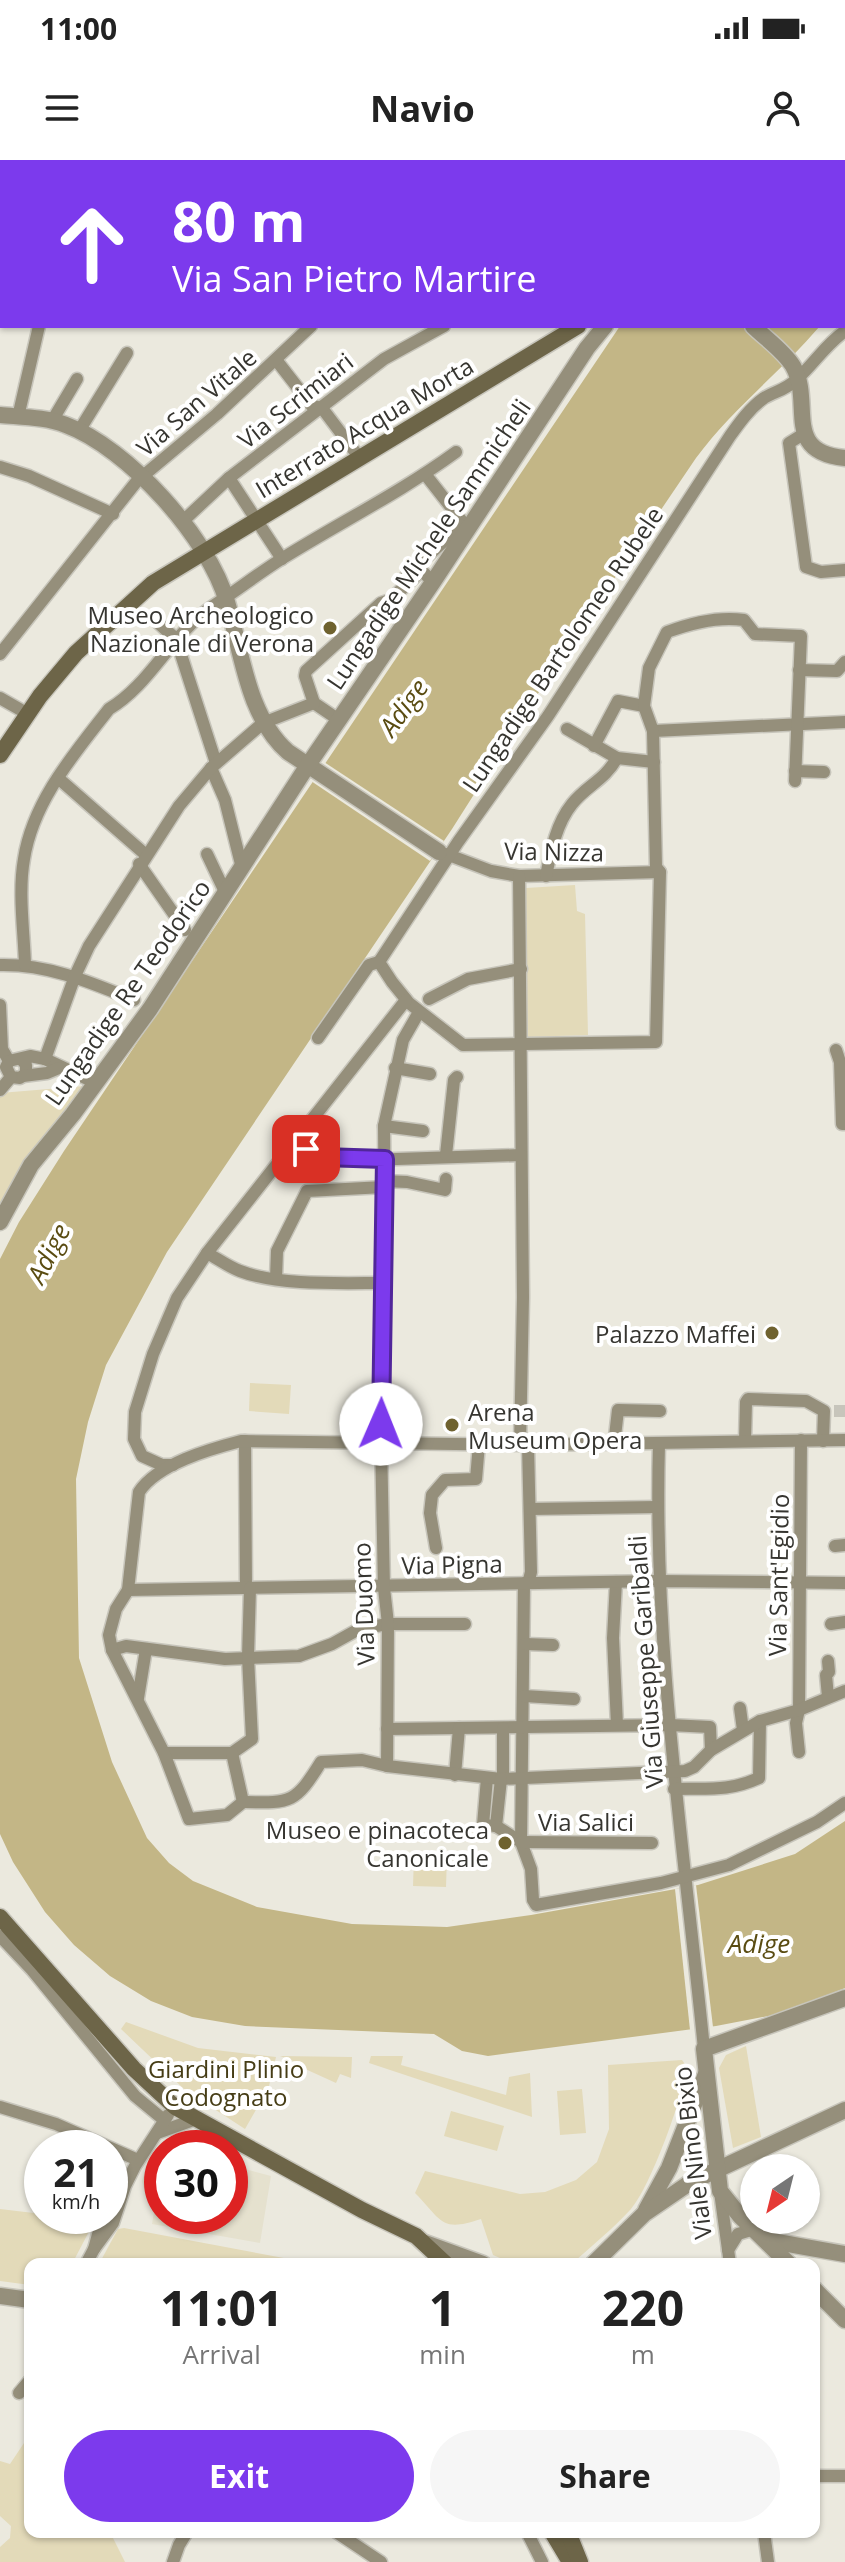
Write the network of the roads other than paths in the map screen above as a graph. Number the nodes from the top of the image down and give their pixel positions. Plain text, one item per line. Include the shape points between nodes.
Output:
1 (39, 328) edge
2 (440, 328) edge
3 (603, 328) edge
4 (755, 328) edge
5 (302, 329) edge
6 (574, 329) edge
7 (845, 331) edge
8 (587, 348) junction
9 (127, 353) dead end
10 (277, 361) junction
11 (795, 372) junction
12 (77, 379) dead end
13 (322, 408) junction
14 (0, 415) edge
15 (18, 417) junction
16 (52, 421) junction
17 (79, 431) junction
18 (805, 433) junction
19 (456, 452) dead end
20 (359, 457) junction
21 (845, 458) edge
22 (0, 467) edge
23 (425, 474) junction
24 (142, 477) junction
25 (229, 478) junction
26 (113, 514) junction
27 (258, 519) junction
28 (183, 521) junction
29 (203, 554) junction
30 (282, 559) junction
31 (845, 570) edge
32 (433, 582) junction
33 (226, 598) junction
34 (381, 603) junction
35 (155, 620) dead end
36 (755, 634) junction
37 (176, 639) junction
38 (743, 641) dead end
39 (0, 654) edge
40 (800, 666) junction
41 (841, 667) edge
42 (0, 698) edge
43 (314, 703) junction
44 (644, 706) junction
45 (28, 714) junction
46 (339, 720) junction
47 (845, 722) edge
48 (263, 723) junction
49 (796, 726) junction
50 (567, 729) dead end
51 (653, 731) junction
52 (594, 746) junction
53 (288, 752) junction
54 (0, 755) edge
55 (617, 758) junction
56 (654, 762) junction
57 (214, 765) junction
58 (317, 771) junction
59 (824, 772) dead end
60 (58, 778) junction
61 (293, 788) junction
62 (207, 854) dead end
63 (444, 854) junction
64 (142, 860) junction
65 (242, 868) junction
66 (660, 872) junction
67 (519, 876) junction
68 (546, 876) junction
69 (226, 894) junction
70 (185, 930) dead end
71 (379, 962) junction
72 (0, 965) edge
73 (25, 965) junction
74 (521, 969) junction
75 (75, 976) junction
76 (429, 999) dead end
77 (134, 1000) dead end
78 (406, 1000) junction
79 (0, 1005) edge
80 (419, 1012) junction
81 (318, 1038) dead end
82 (520, 1045) junction
83 (836, 1050) dead end
84 (45, 1059) junction
85 (15, 1060) junction
86 (59, 1068) junction
87 (395, 1068) junction
88 (430, 1074) dead end
89 (17, 1077) junction
90 (457, 1077) dead end
91 (96, 1083) junction
92 (0, 1090) edge
93 (843, 1124) edge
94 (384, 1126) junction
95 (423, 1131) dead end
96 (298, 1141) junction
97 (446, 1155) junction
98 (521, 1155) junction
99 (385, 1159) junction
100 (446, 1179) dead end
101 (384, 1184) junction
102 (0, 1222) edge
103 (207, 1253) junction
104 (276, 1279) junction
105 (384, 1283) junction
106 (660, 1411) dead end
107 (801, 1440) junction
108 (845, 1440) edge
109 (245, 1441) junction
110 (381, 1441) junction
111 (745, 1441) junction
112 (823, 1441) junction
113 (479, 1444) junction
114 (659, 1444) junction
115 (524, 1445) junction
116 (614, 1445) junction
117 (175, 1465) junction
118 (657, 1507) junction
119 (530, 1509) junction
120 (436, 1548) dead end
121 (660, 1581) junction
122 (616, 1582) junction
123 (800, 1582) junction
124 (845, 1583) edge
125 (524, 1584) junction
126 (248, 1588) junction
127 (384, 1588) junction
128 (128, 1590) junction
129 (845, 1622) edge
130 (388, 1624) junction
131 (465, 1624) dead end
132 (831, 1624) dead end
133 (525, 1644) junction
134 (553, 1645) dead end
135 (146, 1649) junction
136 (112, 1650) junction
137 (248, 1657) junction
138 (828, 1661) dead end
139 (845, 1691) edge
140 (524, 1696) junction
141 (828, 1697) junction
142 (138, 1698) junction
143 (574, 1699) dead end
144 (740, 1708) dead end
145 (799, 1710) junction
146 (760, 1721) junction
147 (617, 1725) junction
148 (670, 1725) junction
149 (522, 1727) junction
150 (459, 1728) junction
151 (503, 1728) junction
152 (387, 1729) junction
153 (743, 1730) junction
154 (711, 1750) junction
155 (799, 1752) dead end
156 (164, 1753) junction
157 (232, 1753) junction
158 (387, 1766) junction
159 (672, 1772) junction
160 (455, 1775) junction
161 (522, 1777) junction
162 (487, 1778) junction
163 (502, 1779) junction
164 (674, 1789) junction
165 (243, 1802) junction
166 (845, 1803) edge
167 (496, 1826) junction
168 (521, 1842) junction
169 (652, 1843) dead end
170 (685, 1881) junction
171 (0, 1917) edge
172 (0, 1936) edge
173 (845, 1998) edge
174 (704, 2049) junction
175 (706, 2072) junction
176 (0, 2107) edge
177 (845, 2110) edge
178 (170, 2113) junction
179 (689, 2117) junction
180 (196, 2119) junction
181 (712, 2122) junction
182 (157, 2130) edge
183 (165, 2130) edge
184 (144, 2150) edge
185 (138, 2160) junction
186 (717, 2170) junction
187 (128, 2180) edge
188 (720, 2191) junction
189 (644, 2214) junction
190 (740, 2216) edge
191 (98, 2234) edge
192 (105, 2234) edge
193 (740, 2234) edge
194 (759, 2234) edge
195 (761, 2234) edge
196 (425, 2243) junction
197 (797, 2246) junction
198 (94, 2249) junction
199 (728, 2250) junction
200 (845, 2254) edge
201 (89, 2258) edge
202 (433, 2258) edge
203 (440, 2258) edge
204 (466, 2258) edge
205 (599, 2258) edge
206 (729, 2258) edge
207 (783, 2258) edge
208 (789, 2258) edge
209 (820, 2295) edge
210 (0, 2296) edge
211 (24, 2299) edge
212 (845, 2320) edge
213 (24, 2387) edge
214 (19, 2393) dead end
215 (820, 2476) edge
216 (845, 2476) edge
217 (183, 2538) edge
218 (344, 2538) edge
219 (530, 2538) edge
220 (567, 2538) edge
221 (569, 2538) edge
222 (765, 2538) edge
223 (374, 2560) edge
224 (173, 2562) edge
225 (542, 2562) edge
226 (570, 2562) edge
227 (580, 2562) edge
228 (768, 2562) edge

1 - 15 street
2 - 13 street, Via Scrimiari via 384,359
3 - 8 street, Lungadige Michele Sammicheli
4 - 11 street
5 - 10 street, Via San Vitale
6 - 8 street
6 - 20 main road, Interrato Acqua Morta
7 - 11 street
8 - 32 street, Lungadige Michele Sammicheli
9 - 17 street
10 - 13 street via 312,406
10 - 24 street, Via San Vitale
11 - 18 street
11 - 63 street, Lungadige Bartolomeo Rubele via 780,393 765,397 730,436 548,716
12 - 16 street
13 - 20 street
13 - 25 street, Via Scrimiari
14 - 15 street
15 - 16 street
16 - 17 street
17 - 24 street
18 - 21 street via 823,454
18 - 31 street via 789,443 806,567
19 - 23 street
20 - 27 main road, Interrato Acqua Morta
22 - 26 street
23 - 30 street
23 - 34 street via 461,520
24 - 26 street, Via San Vitale
24 - 28 street
25 - 27 street, Interrato Acqua Morta
25 - 28 street, Via Scrimiari
26 - 39 street, Via San Vitale
27 - 29 main road, Interrato Acqua Morta
27 - 30 street
28 - 29 street
29 - 33 street
29 - 45 main road, Interrato Acqua Morta via 153,583 113,617 66,664
30 - 33 street
32 - 34 street via 419,573
32 - 46 street, Lungadige Michele Sammicheli
33 - 37 street
33 - 48 street
34 - 43 street via 306,671
35 - 37 street
36 - 38 street
36 - 40 street via 801,636
36 - 44 street via 744,620 727,617 667,632 649,668
37 - 57 street
37 - 60 street via 145,679 109,709
40 - 41 street
40 - 49 street
42 - 45 street
43 - 46 street
43 - 48 street
44 - 51 street
44 - 52 street via 618,701
45 - 54 main road, Interrato Acqua Morta
46 - 58 street, Lungadige Michele Sammicheli
47 - 49 street
48 - 53 street
48 - 57 street
49 - 51 street
49 - 59 street via 795,776
50 - 52 street
51 - 56 street
52 - 55 street
53 - 58 street
53 - 61 street via 295,765
55 - 56 street
55 - 68 street via 608,774 572,804 553,841
56 - 66 street
57 - 64 street
57 - 65 street
58 - 61 street, Lungadige Re Teodorico
58 - 63 street
60 - 64 street
60 - 73 street via 44,797 24,858
61 - 65 street, Lungadige Re Teodorico
62 - 69 street
63 - 67 street, Via Nizza
63 - 71 street, Lungadige Bartolomeo Rubele
64 - 70 street
64 - 75 street
65 - 69 street, Lungadige Re Teodorico
66 - 68 street, Via Nizza
66 - 82 street via 656,1042
67 - 68 street, Via Nizza
67 - 74 street
69 - 91 street, Lungadige Re Teodorico
71 - 78 street
71 - 81 street, Lungadige Bartolomeo Rubele via 369,965
72 - 73 street
73 - 75 street
74 - 76 street via 468,979
74 - 82 street
75 - 77 street
75 - 84 street
78 - 80 street
78 - 96 street
79 - 85 street via 2,1049
80 - 82 street via 463,1045
80 - 87 street, Via Duomo
82 - 98 street
83 - 93 street
84 - 85 street
84 - 86 street
85 - 89 street via 6,1067
86 - 89 street
86 - 91 street
87 - 88 street
87 - 94 street, Via Duomo
89 - 92 street
90 - 97 street
91 - 102 street, Lungadige Re Teodorico via 31,1165
94 - 95 street
94 - 99 street, Via Duomo
96 - 99 street via 322,1157
96 - 103 street
97 - 98 street
97 - 99 street
98 - 115 street
99 - 101 street, Via Duomo
100 - 101 street via 445,1190 407,1182
101 - 104 street via 307,1191 277,1251
101 - 105 street, Via Duomo
103 - 104 street via 239,1271
103 - 117 street via 177,1298 135,1412 133,1433 142,1456
104 - 105 street
105 - 110 street, Via Duomo
106 - 116 street via 618,1410
107 - 111 street
107 - 112 street
107 - 123 street, Via Sant'Egidio
108 - 112 street
109 - 110 street
109 - 117 street via 202,1451
109 - 126 street
110 - 113 street
110 - 127 street, Via Duomo
111 - 112 street via 748,1399 806,1401 829,1411
111 - 114 street
113 - 115 street
113 - 120 street via 476,1479 445,1480 432,1495
114 - 116 street
114 - 118 street, Via Giuseppe Garibaldi
115 - 116 street
115 - 119 street
117 - 128 street via 139,1492
118 - 119 street
118 - 121 street, Via Giuseppe Garibaldi
119 - 125 street via 531,1572
121 - 122 street, Via Pigna
121 - 123 street, Via Pigna
121 - 148 street, Via Giuseppe Garibaldi
122 - 125 street, Via Pigna
122 - 147 street
123 - 124 street, Via Pigna
123 - 145 street, Via Sant'Egidio
125 - 127 street, Via Pigna
125 - 133 street
126 - 127 street, Via Pigna
126 - 128 street, Via Pigna
126 - 137 street
127 - 130 street, Via Duomo
128 - 136 street via 109,1635
129 - 132 street
130 - 131 street
130 - 137 street via 359,1629 299,1656
130 - 152 street, Via Duomo
133 - 134 street
133 - 140 street
135 - 136 street
135 - 137 street
135 - 142 street
136 - 142 street
137 - 157 street via 252,1739
138 - 141 street
139 - 141 street
140 - 143 street
140 - 149 street
141 - 145 street
142 - 156 street
144 - 153 street
145 - 146 street
145 - 155 street, Via Sant'Egidio
146 - 153 street
146 - 164 street via 759,1778 735,1788
147 - 148 street
147 - 149 street
148 - 154 street via 710,1727
148 - 159 street, Via Giuseppe Garibaldi
149 - 151 street
149 - 161 street
150 - 151 street
150 - 152 street
150 - 160 street
151 - 163 street
152 - 158 street, Via Duomo
153 - 154 street
154 - 159 street via 694,1767
156 - 157 street
156 - 165 street via 189,1819 227,1815
157 - 165 street
158 - 160 street
158 - 165 street via 362,1760 321,1762 304,1788 283,1803
159 - 161 street
159 - 164 street, Via Giuseppe Garibaldi
160 - 162 street
161 - 163 street
161 - 168 street
162 - 163 street
162 - 167 street via 483,1825
163 - 167 street
164 - 170 street, Via Giuseppe Garibaldi
166 - 170 street via 740,1860
167 - 168 street
168 - 169 street, Via Salici
168 - 170 street via 536,1905
170 - 174 street, Via Giuseppe Garibaldi
171 - 178 main road
172 - 178 street via 135,2096
173 - 174 street
174 - 175 street, Viale Nino Bixio
175 - 179 street
175 - 181 street, Viale Nino Bixio
176 - 185 street via 56,2124
177 - 186 street
178 - 180 main road
178 - 182 street
179 - 181 street via 703,2112
179 - 189 street
180 - 183 street
180 - 196 main road
181 - 186 street, Viale Nino Bixio
184 - 185 street
185 - 187 street
186 - 188 street, Viale Nino Bixio
186 - 189 street
188 - 190 street
188 - 199 street, Viale Nino Bixio
189 - 205 street
191 - 198 street
192 - 198 street
193 - 199 street, Viale Nino Bixio
194 - 207 street
195 - 197 street
196 - 202 street
196 - 203 main road
196 - 204 street
197 - 200 street
197 - 208 street
198 - 201 street
199 - 206 street, Viale Nino Bixio
209 - 212 street
210 - 211 street
213 - 214 street
215 - 216 street
217 - 224 street
218 - 223 street
219 - 225 street
220 - 226 main road
221 - 227 main road
222 - 228 street

